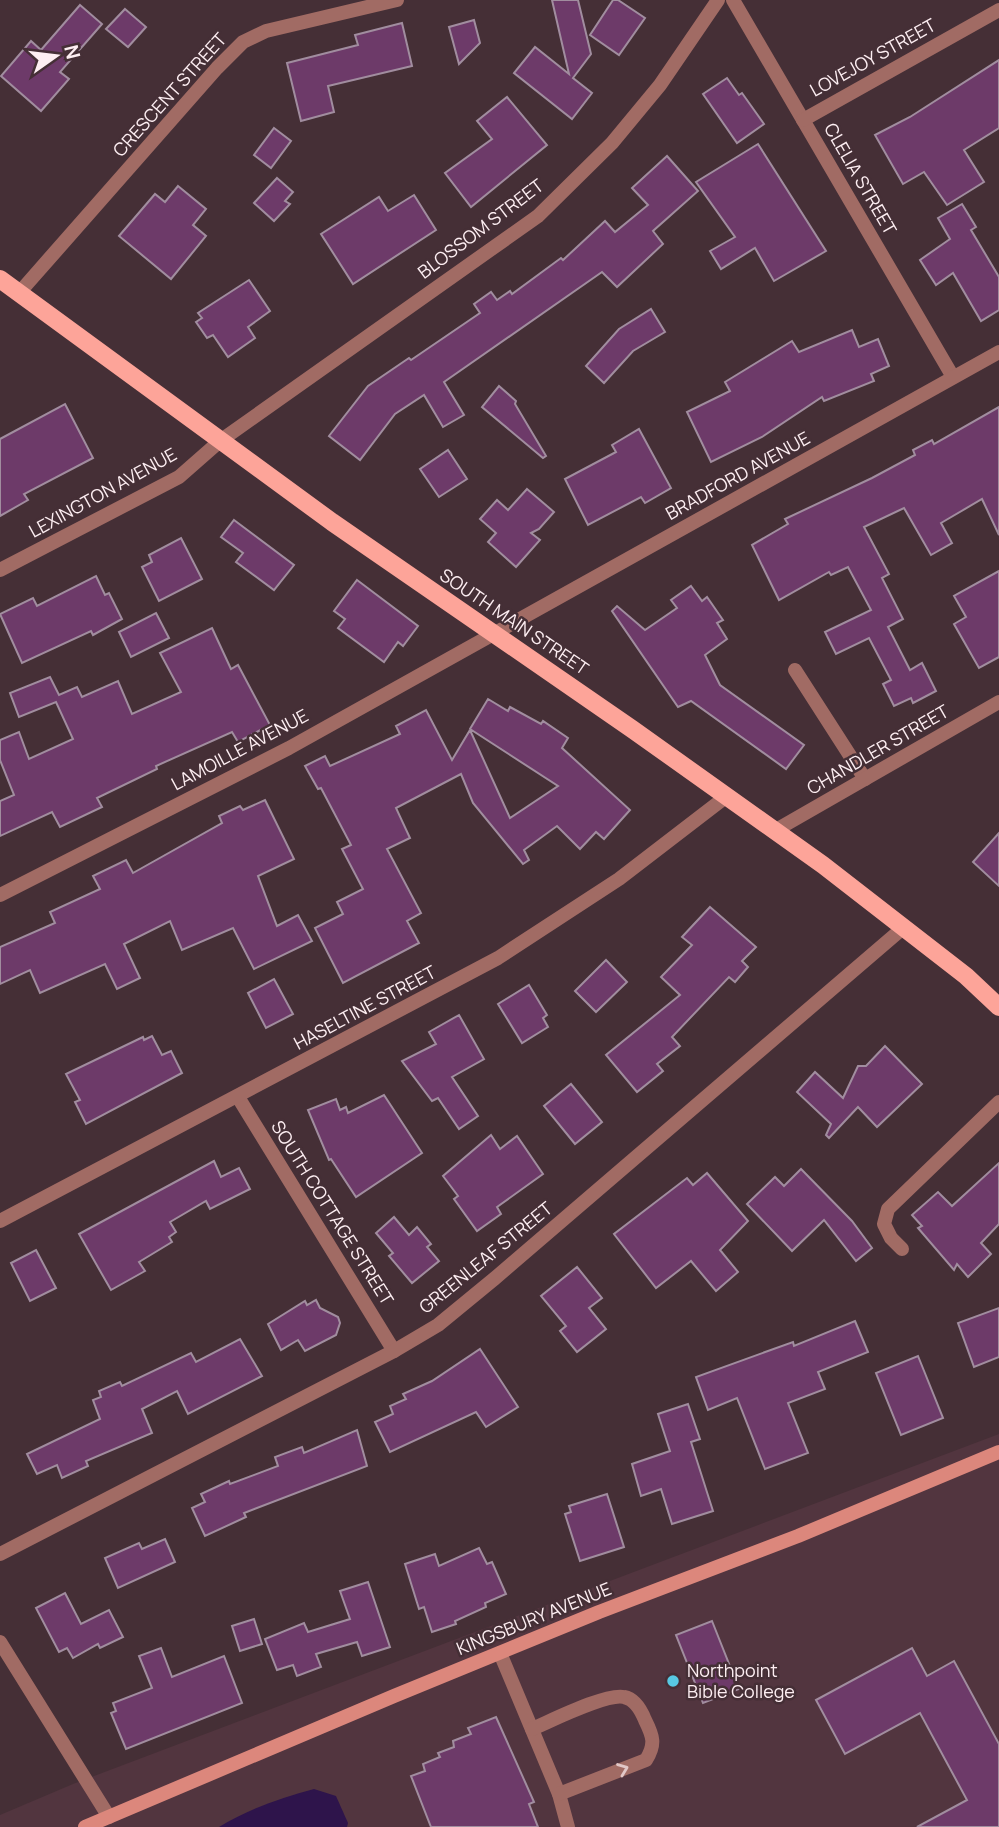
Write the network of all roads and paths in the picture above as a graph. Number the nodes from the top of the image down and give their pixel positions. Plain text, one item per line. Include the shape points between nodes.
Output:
1 (397, 0) edge
2 (718, 0) edge
3 (733, 0) edge
4 (999, 10) edge
5 (803, 120) junction
6 (0, 279) edge
7 (19, 293) junction
8 (999, 352) edge
9 (953, 377) junction
10 (220, 441) junction
11 (0, 570) edge
12 (495, 634) junction
13 (795, 670) dead end
14 (999, 702) edge
15 (865, 779) junction
16 (727, 796) junction
17 (776, 830) junction
18 (0, 895) edge
19 (903, 928) junction
20 (999, 1007) edge
21 (238, 1097) junction
22 (999, 1102) edge
23 (0, 1221) edge
24 (902, 1250) dead end
25 (394, 1350) junction
26 (999, 1452) edge
27 (0, 1554) edge
28 (0, 1642) edge
29 (500, 1653) junction
30 (532, 1729) junction
31 (559, 1794) junction
32 (109, 1817) junction
33 (85, 1827) edge
34 (568, 1827) edge

1 - 7 street, CRESCENT STREET via 267,31 243,43
2 - 10 street, BLOSSOM STREET via 620,134 538,216
3 - 5 street, CLELIA STREET
4 - 5 street, LOVEJOY STREET
5 - 9 street, CLELIA STREET
6 - 7 main road, SOUTH MAIN STREET
7 - 10 main road, SOUTH MAIN STREET
8 - 9 street, BRADFORD AVENUE
9 - 12 street, BRADFORD AVENUE
10 - 11 street, LEXINGTON AVENUE via 179,477
10 - 12 main road, SOUTH MAIN STREET
12 - 16 main road, SOUTH MAIN STREET
12 - 18 street, LAMOILLE AVENUE via 289,748
13 - 15 street
14 - 15 street, CHANDLER STREET
15 - 17 street, CHANDLER STREET
16 - 17 main road, SOUTH MAIN STREET
16 - 21 street, HASELTINE STREET via 620,879 498,958
17 - 19 main road, SOUTH MAIN STREET
19 - 20 main road, SOUTH MAIN STREET
19 - 25 street, GREENLEAF STREET via 494,1279 438,1325
21 - 23 street, HASELTINE STREET
21 - 25 street, SOUTH COTTAGE STREET
22 - 24 street via 888,1209 884,1224
25 - 27 street, GREENLEAF STREET
26 - 29 main road, KINGSBURY AVENUE
28 - 32 street
29 - 30 street
29 - 32 main road, KINGSBURY AVENUE
30 - 31 street
31 -> 30 street via 646,1760 653,1736 639,1707 627,1697 612,1696
31 - 34 street
32 - 33 main road, KINGSBURY AVENUE

